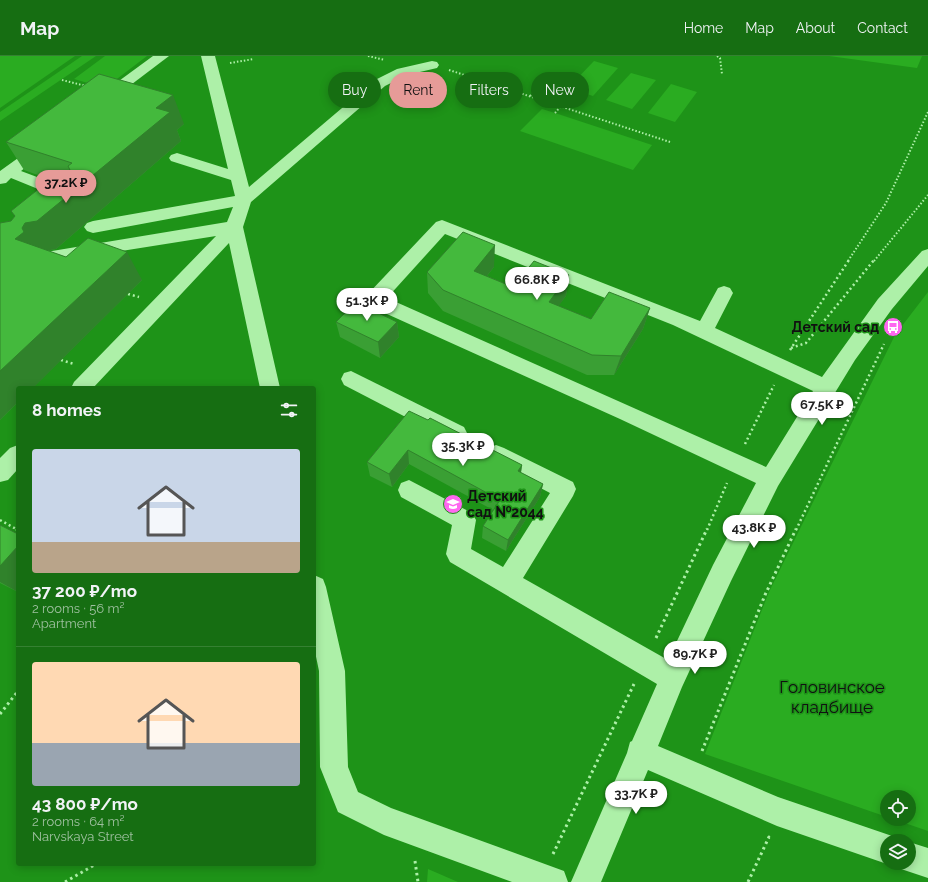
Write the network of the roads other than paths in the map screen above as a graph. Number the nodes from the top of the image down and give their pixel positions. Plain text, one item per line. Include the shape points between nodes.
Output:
1 (162, 56) edge
2 (208, 56) edge
3 (432, 65) road end
4 (93, 107) edge
5 (56, 136) edge
6 (176, 158) dead end
7 (4, 176) edge
8 (240, 177) junction
9 (77, 198) edge
10 (244, 200) junction
11 (92, 227) dead end
12 (234, 227) junction
13 (928, 255) edge
14 (52, 256) edge
15 (724, 293) dead end
16 (704, 331) junction
17 (351, 379) dead end
18 (83, 386) edge
19 (270, 386) edge
20 (826, 388) junction
21 (16, 456) edge
22 (0, 473) edge
23 (770, 479) junction
24 (409, 490) dead end
25 (507, 582) junction
26 (316, 596) edge
27 (672, 678) junction
28 (640, 752) junction
29 (880, 847) edge
30 (916, 859) edge
31 (928, 863) edge
32 (544, 879) edge
33 (586, 882) edge

1 - 4 street
2 - 8 street
3 - 10 street via 402,72 380,83
5 - 7 street
6 - 8 street
7 - 9 street
8 - 10 street
10 - 11 street
10 - 12 street
12 - 14 street
12 - 18 street
12 - 19 street
13 - 20 street via 885,304
15 - 16 street
16 - 20 street
16 - 23 street via 442,226 374,300
17 - 25 street via 564,489
20 - 23 street
21 - 22 street
23 - 27 street
24 - 25 street via 464,520 458,554
25 - 27 street
26 - 32 street via 332,671 334,767 348,802 413,832
27 - 28 street
28 - 29 street via 777,811
28 - 33 street
30 - 31 street

